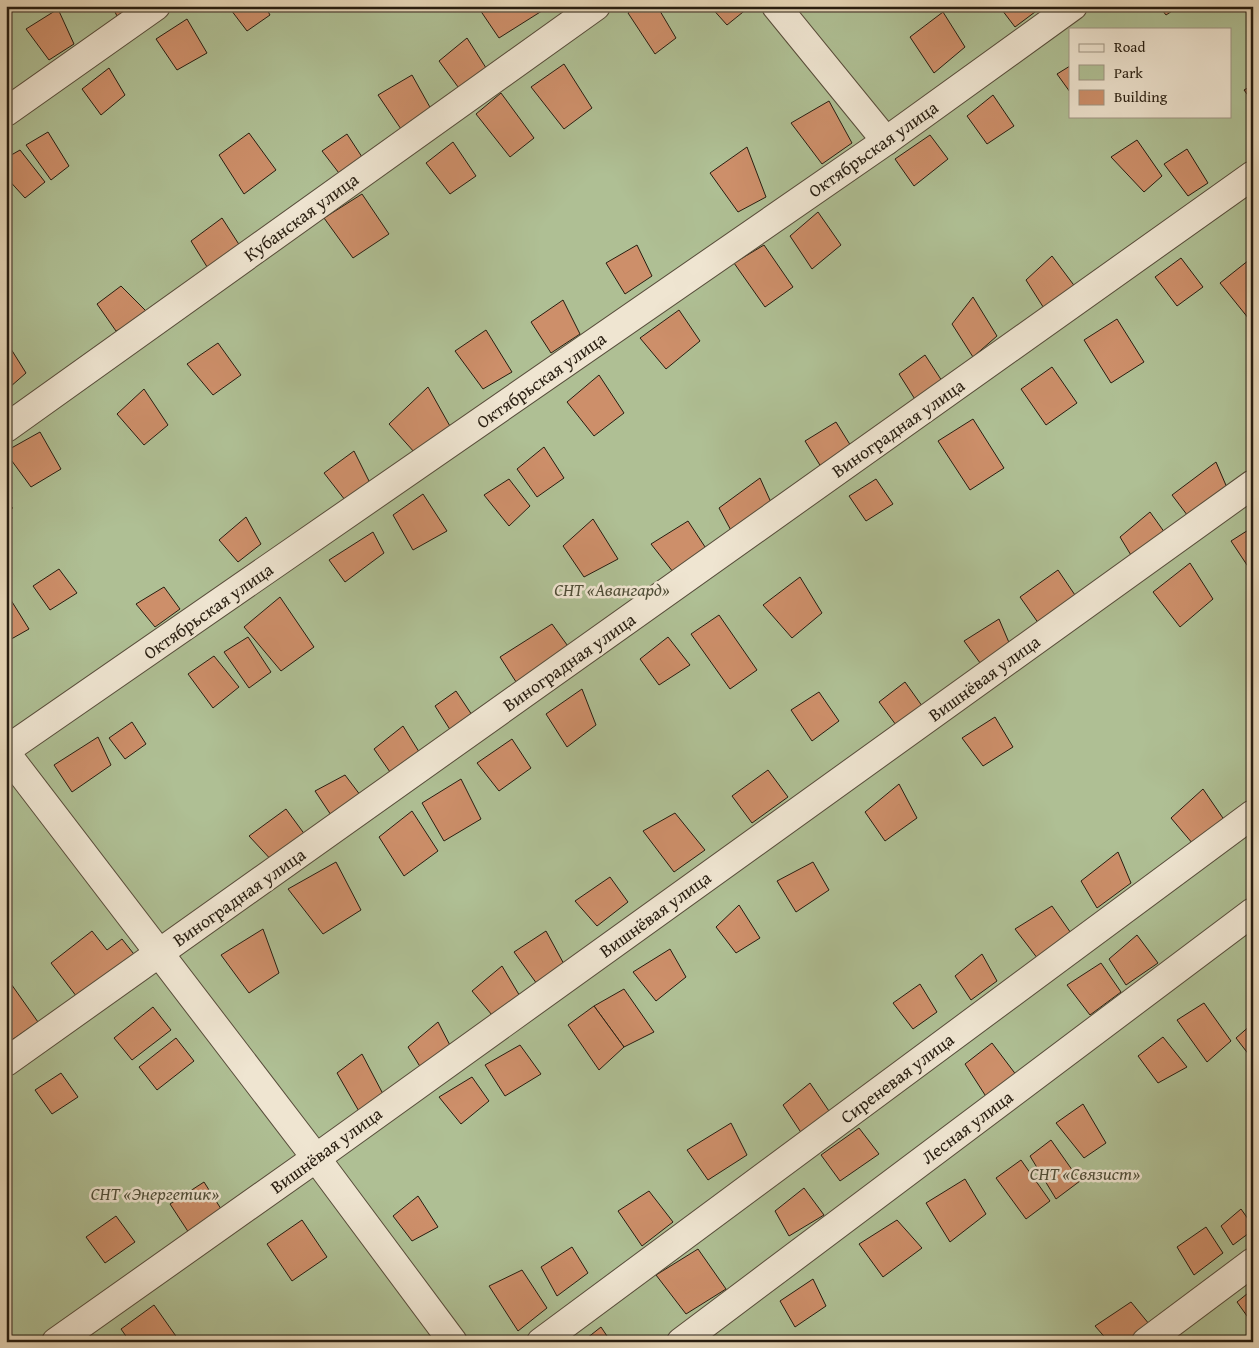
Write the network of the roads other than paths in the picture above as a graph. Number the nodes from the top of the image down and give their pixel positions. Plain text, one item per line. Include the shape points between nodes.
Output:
1 (156, 6) edge
2 (596, 6) edge
3 (776, 6) edge
4 (1073, 6) edge
5 (6, 112) edge
6 (886, 141) junction
7 (1253, 175) edge
8 (6, 428) edge
9 (1253, 484) edge
10 (6, 752) edge
11 (1253, 814) edge
12 (1253, 912) edge
13 (159, 954) junction
14 (6, 1062) edge
15 (316, 1158) junction
16 (1253, 1262) edge
17 (56, 1342) edge
18 (453, 1342) edge
19 (541, 1342) edge
20 (681, 1342) edge
21 (1146, 1342) edge

1 - 5 street
2 - 8 street, Кубанская улица
3 - 6 street
4 - 6 street, Октябрьская улица
6 - 10 street, Октябрьская улица
7 - 13 street, Виноградная улица
9 - 15 street, Вишнёвая улица
10 - 13 street
11 - 19 street, Сиреневая улица
12 - 20 street, Лесная улица
13 - 14 street, Виноградная улица
13 - 15 street
15 - 17 street, Вишнёвая улица
15 - 18 street
16 - 21 street

